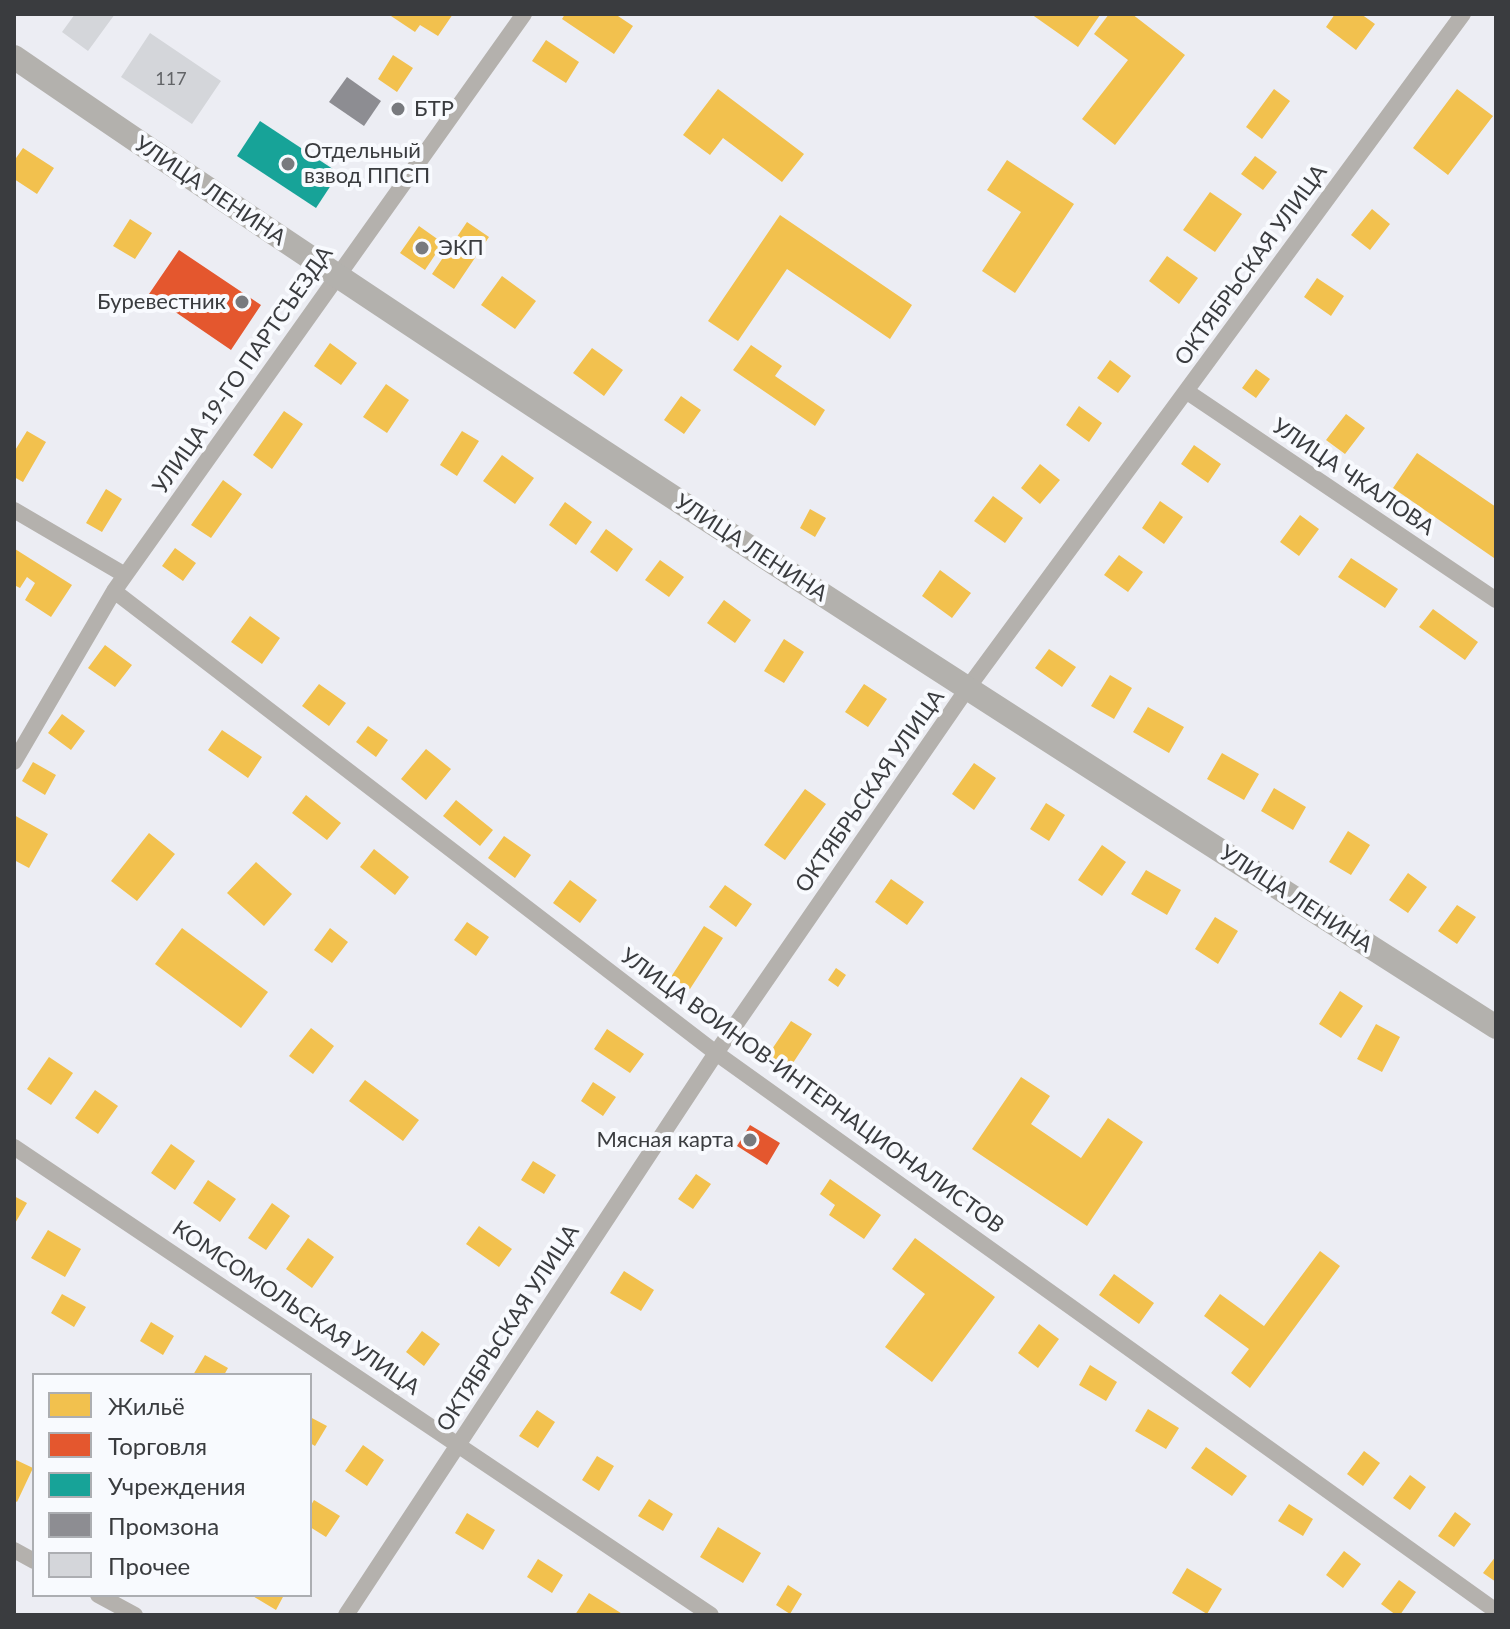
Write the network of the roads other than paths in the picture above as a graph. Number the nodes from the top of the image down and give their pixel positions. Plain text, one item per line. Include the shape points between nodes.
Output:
1 (524, 14) edge
2 (1463, 14) edge
3 (14, 57) edge
4 (336, 277) junction
5 (1186, 391) junction
6 (14, 510) edge
7 (125, 575) junction
8 (114, 591) junction
9 (1496, 600) edge
10 (967, 689) junction
11 (14, 762) edge
12 (1496, 1027) edge
13 (716, 1053) junction
14 (14, 1147) edge
15 (458, 1443) junction
16 (14, 1550) edge
17 (32, 1560) edge
18 (102, 1597) edge
19 (1496, 1611) edge
20 (135, 1615) edge
21 (346, 1615) edge
22 (711, 1615) edge

1 - 4 street, УЛИЦА 19-ГО ПАРТСЪЕЗДА
2 - 5 street, ОКТЯБРЬСКАЯ УЛИЦА
3 - 4 main road, УЛИЦА ЛЕНИНА
4 - 7 street, УЛИЦА 19-ГО ПАРТСЪЕЗДА
4 - 10 main road, УЛИЦА ЛЕНИНА
5 - 9 street, УЛИЦА ЧКАЛОВА
5 - 10 street, ОКТЯБРЬСКАЯ УЛИЦА
6 - 7 street
7 - 8 street, УЛИЦА 19-ГО ПАРТСЪЕЗДА
8 - 11 street, УЛИЦА 19-ГО ПАРТСЪЕЗДА
8 - 13 street, УЛИЦА ВОИНОВ-ИНТЕРНАЦИОНАЛИСТОВ
10 - 12 main road, УЛИЦА ЛЕНИНА
10 - 13 street, ОКТЯБРЬСКАЯ УЛИЦА
13 - 15 street, ОКТЯБРЬСКАЯ УЛИЦА
13 - 19 street, УЛИЦА ВОИНОВ-ИНТЕРНАЦИОНАЛИСТОВ
14 - 15 street, КОМСОМОЛЬСКАЯ УЛИЦА
15 - 21 street, ОКТЯБРЬСКАЯ УЛИЦА
15 - 22 street, КОМСОМОЛЬСКАЯ УЛИЦА
16 - 17 street
18 - 20 street

